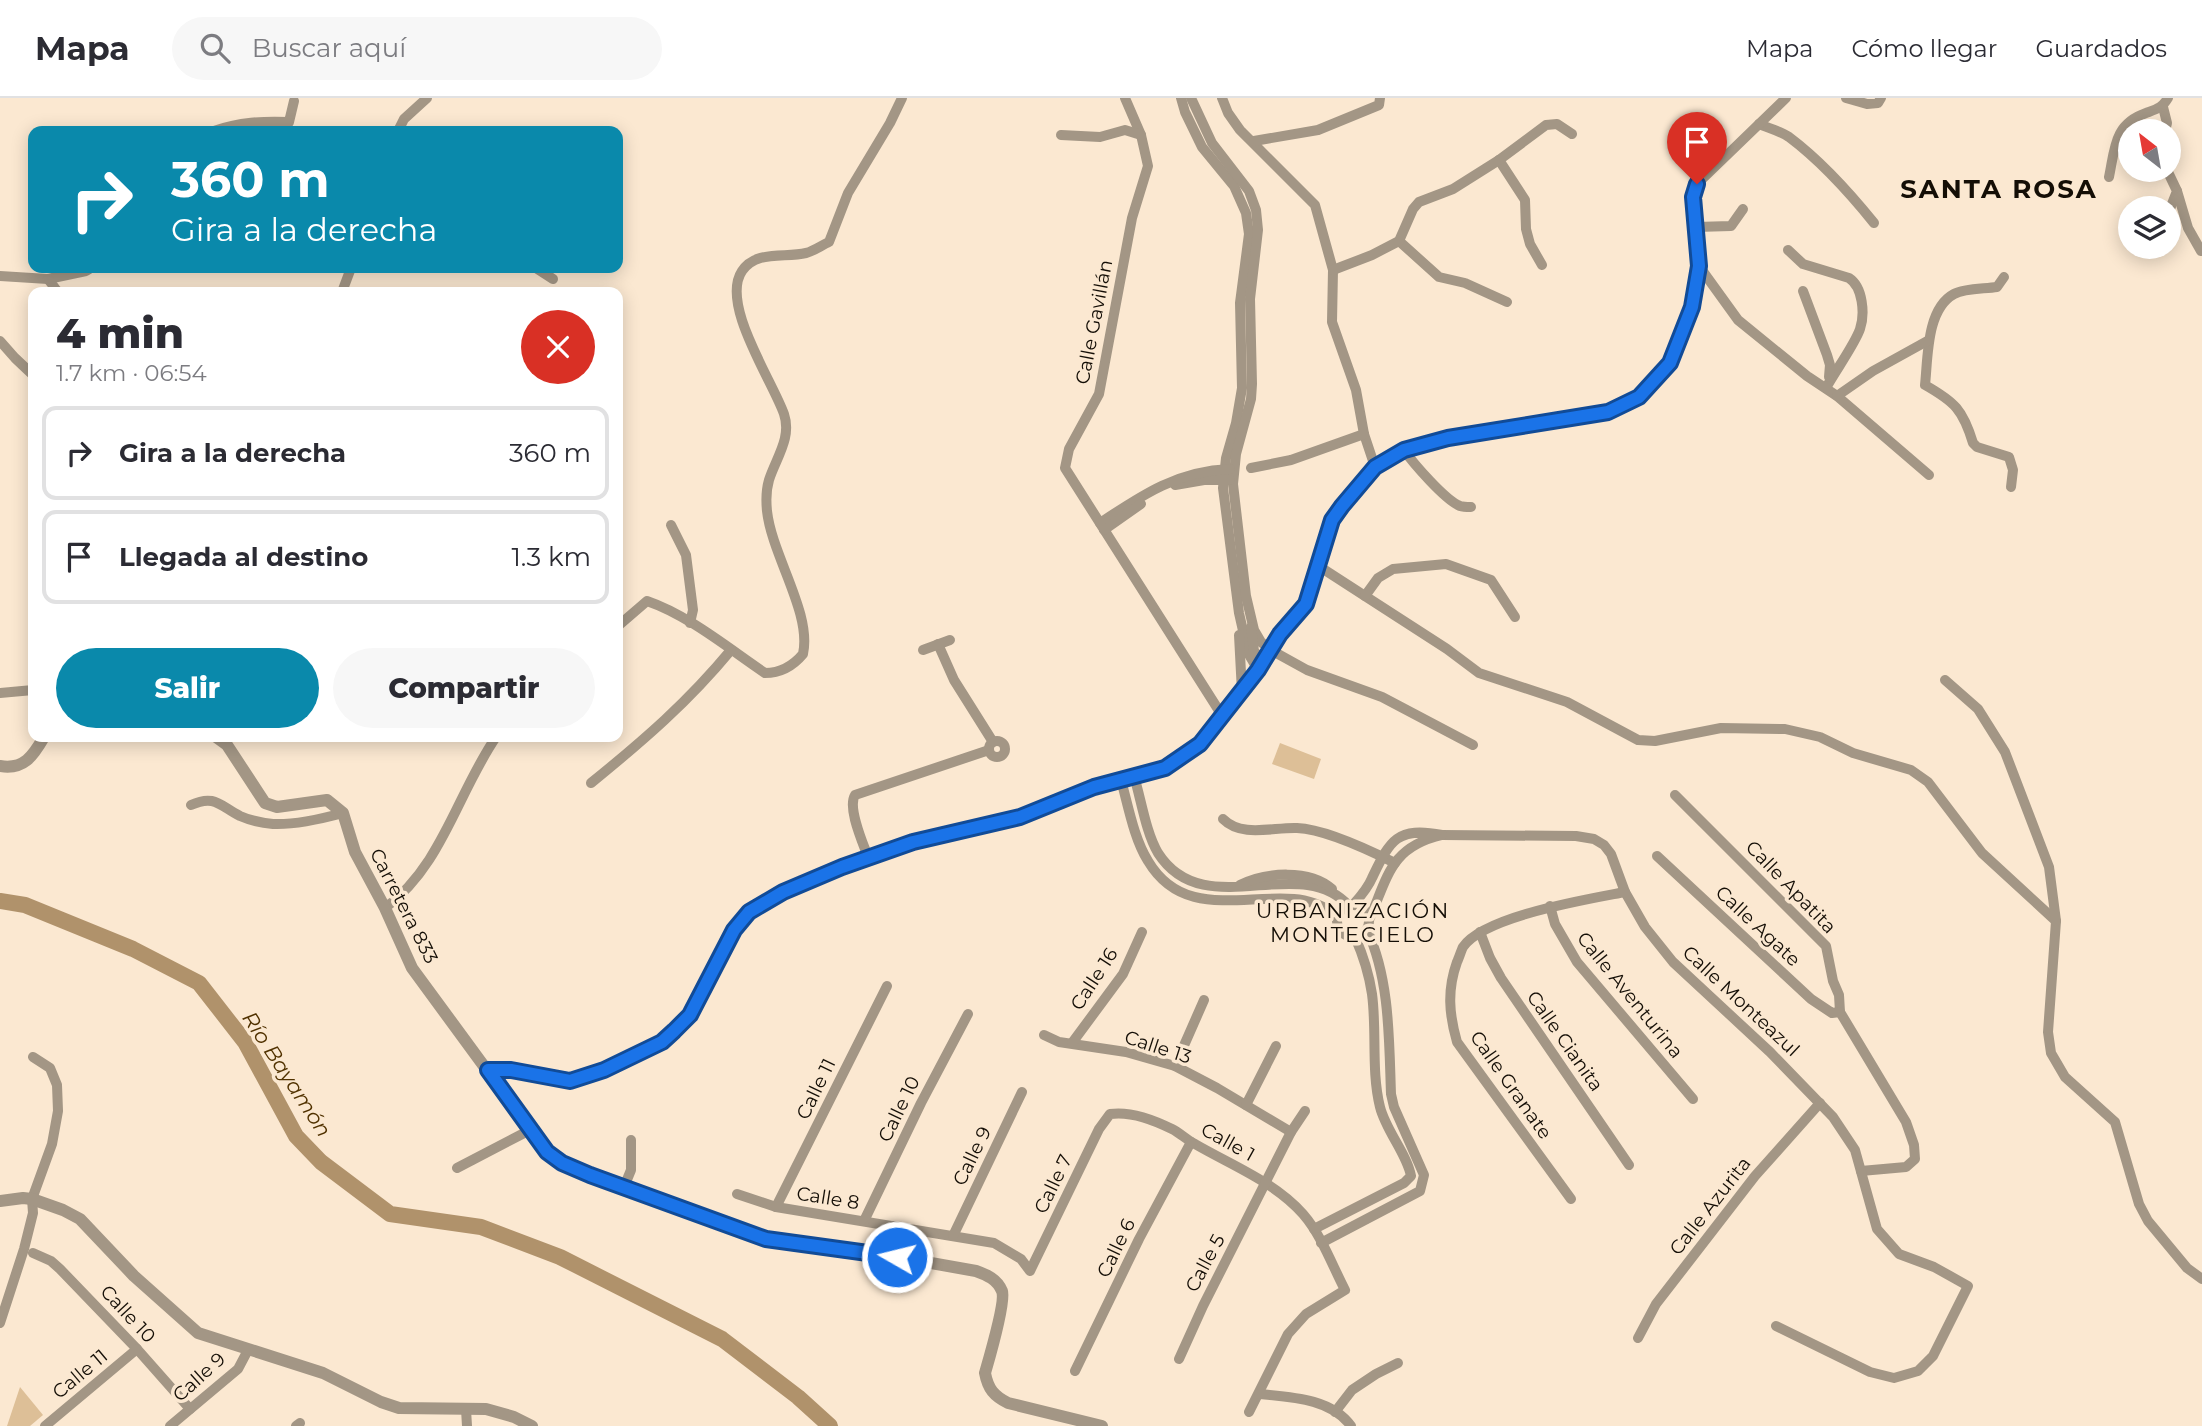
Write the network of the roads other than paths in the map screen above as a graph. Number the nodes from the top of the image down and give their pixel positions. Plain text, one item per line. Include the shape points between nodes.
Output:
1 (427, 98) edge
2 (902, 98) edge
3 (1125, 98) edge
4 (1181, 98) edge
5 (1191, 98) edge
6 (1222, 98) edge
7 (1380, 98) edge
8 (1786, 98) edge
9 (1846, 98) edge
10 (1881, 98) edge
11 (294, 101) dead end
12 (2166, 102) edge
13 (1759, 124) junction
14 (232, 126) edge
15 (400, 126) edge
16 (1572, 134) dead end
17 (1061, 135) dead end
18 (1142, 135) junction
19 (1254, 141) junction
20 (1499, 160) junction
21 (2109, 177) dead end
22 (2173, 182) edge
23 (2177, 191) junction
24 (2175, 196) edge
25 (1743, 209) dead end
26 (1874, 223) dead end
27 (1696, 227) junction
28 (1399, 241) junction
29 (1788, 250) dead end
30 (2201, 251) edge
31 (1542, 265) dead end
32 (1699, 266) junction
33 (1333, 270) junction
34 (76, 273) edge
35 (544, 273) edge
36 (0, 276) edge
37 (2004, 277) dead end
38 (48, 279) junction
39 (554, 279) dead end
40 (54, 287) edge
41 (1803, 291) dead end
42 (1507, 302) dead end
43 (1929, 340) junction
44 (0, 341) edge
45 (28, 370) edge
46 (1826, 388) junction
47 (1837, 396) junction
48 (1364, 433) junction
49 (1404, 450) junction
50 (1375, 467) junction
51 (1251, 468) dead end
52 (1229, 474) junction
53 (1929, 475) dead end
54 (2011, 487) dead end
55 (1471, 507) dead end
56 (671, 525) dead end
57 (1102, 526) junction
58 (1317, 565) junction
59 (1365, 596) junction
60 (1244, 612) junction
61 (1516, 617) dead end
62 (623, 622) edge
63 (690, 623) junction
64 (950, 640) dead end
65 (938, 645) junction
66 (731, 650) junction
67 (923, 650) dead end
68 (1271, 650) junction
69 (1261, 666) junction
70 (1945, 680) dead end
71 (28, 690) edge
72 (1242, 692) junction
73 (0, 693) edge
74 (1223, 717) junction
75 (35, 742) edge
76 (41, 742) edge
77 (223, 742) edge
78 (492, 742) edge
79 (1473, 745) dead end
80 (34, 755) junction
81 (0, 766) edge
82 (1134, 776) junction
83 (1121, 780) junction
84 (592, 783) dead end
85 (1675, 795) dead end
86 (191, 805) dead end
87 (343, 813) junction
88 (1223, 819) dead end
89 (1442, 835) junction
90 (1657, 856) dead end
91 (1382, 857) junction
92 (868, 858) junction
93 (1395, 863) junction
94 (1625, 891) junction
95 (1351, 906) junction
96 (1550, 906) junction
97 (385, 908) junction
98 (1338, 915) junction
99 (2056, 921) junction
100 (1368, 925) junction
101 (1142, 932) dead end
102 (1480, 932) junction
103 (1355, 937) junction
104 (887, 986) dead end
105 (1204, 1000) dead end
106 (1840, 1012) junction
107 (968, 1013) dead end
108 (1044, 1035) dead end
109 (1072, 1043) junction
110 (1276, 1046) dead end
111 (33, 1057) dead end
112 (1175, 1066) junction
113 (488, 1070) junction
114 (1022, 1092) dead end
115 (1693, 1099) dead end
116 (1820, 1103) junction
117 (1246, 1105) junction
118 (1305, 1111) dead end
119 (1110, 1114) joint
120 (530, 1130) junction
121 (1291, 1132) junction
122 (631, 1140) dead end
123 (1191, 1142) junction
124 (1629, 1165) dead end
125 (457, 1168) dead end
126 (1861, 1171) junction
127 (1266, 1184) junction
128 (624, 1187) junction
129 (737, 1194) dead end
130 (33, 1199) junction
131 (1571, 1199) dead end
132 (0, 1201) edge
133 (776, 1207) junction
134 (864, 1221) junction
135 (1314, 1229) junction
136 (953, 1236) junction
137 (1321, 1243) junction
138 (33, 1253) dead end
139 (1030, 1270) joint
140 (2202, 1279) edge
141 (0, 1323) edge
142 (1776, 1326) dead end
143 (1638, 1338) dead end
144 (137, 1349) junction
145 (248, 1350) junction
146 (1179, 1359) dead end
147 (1398, 1363) dead end
148 (1075, 1371) dead end
149 (1259, 1394) junction
150 (190, 1409) junction
151 (466, 1409) junction
152 (1249, 1412) dead end
153 (1335, 1412) junction
154 (45, 1426) edge
155 (170, 1426) edge
156 (467, 1426) edge
157 (531, 1426) edge
158 (1102, 1426) edge
159 (1351, 1426) edge

1 - 15 street
2 - 66 street via 848,193 829,242 807,253 756,258 742,271 735,289 745,328 785,416 785,441 769,481 767,511 805,630 805,643 798,660 776,673 765,673
3 - 18 street, Calle Gavillán
4 - 52 street via 1202,147 1234,186 1246,213 1240,303 1242,388
5 - 52 street via 1212,144 1249,191 1257,220 1250,299 1251,399
6 - 19 street via 1240,130
7 - 19 street via 1379,105 1318,130
8 - 13 street
9 - 10 street via 1872,104
11 - 14 street via 289,122
12 - 21 street via 2129,121 2119,132
13 - 26 street via 1787,136 1819,163
13 - 27 street via 1697,184 1693,197
16 - 20 street via 1557,124 1546,125
17 - 18 street via 1100,137 1125,130
18 - 57 street, Calle Gavillán via 1148,166 1132,218 1099,394 1069,449 1065,468
19 - 33 street via 1315,205
20 - 28 street via 1453,189 1419,202
20 - 31 street via 1525,200 1526,229
22 - 23 street
23 - 24 street
23 - 30 street via 2188,228
25 - 27 street via 1731,226
27 - 32 street
28 - 33 street
28 - 42 street via 1439,277
29 - 46 street via 1803,264 1849,278 1860,292 1860,329
32 - 46 street via 1738,320
32 - 49 street via 1692,307 1670,363 1639,397 1608,412 1448,438
33 - 48 street via 1332,321 1356,390
34 - 38 street
35 - 39 street
36 - 38 street
37 - 43 street via 1997,287 1948,298 1935,316
38 - 40 street
41 - 46 street via 1830,365
43 - 47 street
43 - 54 street via 1925,385 1958,408 1977,447 2009,457
44 - 45 street
46 - 47 street
47 - 53 street
48 - 50 street
48 - 51 street via 1291,460
49 - 50 street
49 - 55 street via 1443,493 1461,506
50 - 58 street via 1332,520
52 - 57 street via 1175,479 1146,493
52 - 60 street
56 - 63 street via 686,555 693,610
57 - 74 street, Calle Gavillán
58 - 59 street
58 - 68 street via 1306,604
59 - 61 street via 1378,578 1393,569 1446,564 1491,580
59 - 99 street via 1479,673 1567,702 1638,740 1721,728 1785,729 1821,737 1853,753 1911,770 1928,782 1982,853
60 - 68 street
60 - 69 street via 1248,653
60 - 72 street
62 - 63 street via 647,601
63 - 66 street
64 - 65 street
65 - 67 street
65 - 92 street via 991,746 855,795 852,809
66 - 84 street via 702,686
68 - 69 street
68 - 79 street via 1307,670 1382,696
69 - 72 street
70 - 99 street via 1979,709 2005,752 2049,867
71 - 73 street
72 - 74 street
74 - 82 street via 1200,744 1165,768
75 - 80 street
76 - 80 street
77 - 87 street via 265,803 277,807 327,800
78 - 97 street via 428,864 403,895
80 - 81 street via 24,764
82 - 83 street
82 - 95 street via 1154,845 1178,874 1212,886 1306,884
83 - 92 street via 1020,817 913,842
83 - 98 street via 1141,847 1164,882 1175,889 1210,901 1296,899 1325,906
85 - 106 street, Calle Apatita via 1826,946
86 - 87 street via 216,801 243,818 273,824 315,821
87 - 97 street, Carretera 833 via 355,852
88 - 91 street via 1244,830 1309,830
89 - 91 street, Calle Monteazul via 1409,833 1391,844
89 - 93 street, Calle Monteazul via 1406,849
89 - 94 street, Calle Monteazul via 1594,839 1611,855
90 - 106 street, Calle Agate via 1811,999 1832,1013
91 - 93 street
91 - 95 street, Calle Monteazul via 1371,881
92 - 113 street via 783,892 749,912 734,930 690,1015 662,1042 570,1081
93 - 100 street, Calle Monteazul
94 - 96 street
94 - 116 street, Calle Monteazul via 1645,927 1673,962
95 - 98 street
95 - 100 street via 1366,912
96 - 102 street
96 - 115 street, Calle Aventurina via 1577,962
97 - 113 street, Carretera 833 via 412,968
98 - 103 street via 1339,929
99 - 140 street via 2048,1032 2051,1053 2065,1077 2115,1122 2148,1221
100 - 103 street
100 - 137 street via 1385,992 1391,1094 1424,1175 1420,1191
101 - 109 street, Calle 16 via 1123,974
102 - 124 street, Calle Cianita via 1501,978
102 - 131 street, Calle Granate via 1464,947 1449,994 1457,1042
103 - 135 street via 1372,995 1380,1106 1411,1176
104 - 133 street, Calle 11
105 - 112 street
106 - 126 street, Calle Apatita via 1906,1122 1914,1145 1915,1159 1906,1167
107 - 134 street, Calle 10
108 - 109 street, Calle 13
109 - 112 street, Calle 13
110 - 117 street
111 - 130 street via 50,1068 57,1084 58,1111
112 - 117 street, Calle 13
113 - 120 street, Carretera 833
114 - 136 street, Calle 9
116 - 126 street, Calle Monteazul via 1855,1150
116 - 143 street, Calle Azurita via 1755,1175 1656,1304
117 - 121 street, Calle 13
118 - 121 street, Calle 5
119 - 123 street, Calle 1 via 1122,1112 1153,1121
119 - 139 street, Calle 7
120 - 125 street
120 - 128 street, Carretera 833 via 562,1163
121 - 127 street, Calle 5
122 - 128 street via 631,1170
123 - 127 street, Calle 1
123 - 148 street, Calle 6
126 - 142 street, Calle Monteazul via 1877,1229 1899,1254 1968,1286 1933,1356 1918,1371 1894,1378 1870,1372
127 - 135 street, Calle 1
127 - 146 street, Calle 5
128 - 158 street, Carretera 833 via 766,1239 988,1275 1004,1297 985,1373 988,1386 1008,1403
129 - 133 street, Calle 8
130 - 132 street
130 - 141 street via 33,1213
130 - 145 street via 80,1219 198,1333
133 - 134 street, Calle 8
134 - 136 street, Calle 8
135 - 137 street, Calle 1
136 - 139 street, Calle 8 via 994,1243
137 - 149 street, Calle 1 via 1345,1290 1306,1314 1288,1334
138 - 144 street, Calle 10 via 61,1269
144 - 150 street, Calle 10
144 - 154 street, Calle 11
145 - 150 street, Calle 9 via 238,1369
145 - 151 street via 323,1373 399,1408
147 - 153 street via 1352,1390
149 - 152 street
149 - 153 street via 1308,1400
150 - 155 street, Calle 9
151 - 156 street
151 - 157 street via 500,1412
153 - 159 street

